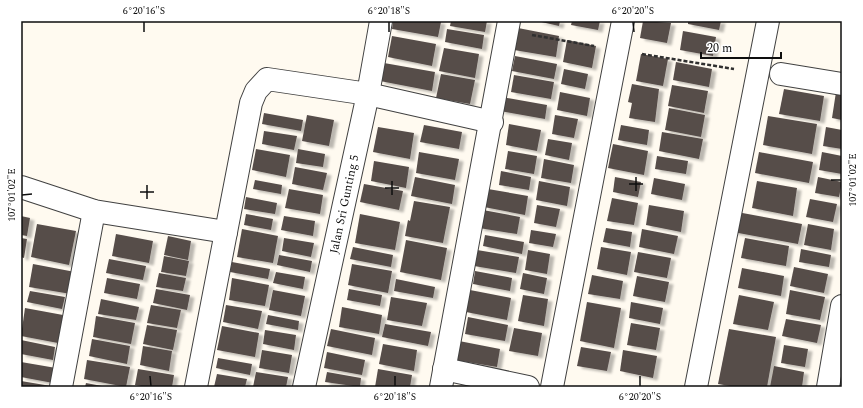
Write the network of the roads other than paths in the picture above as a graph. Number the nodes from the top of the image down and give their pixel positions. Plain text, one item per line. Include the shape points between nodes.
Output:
1 (381, 21) edge
2 (623, 21) edge
3 (768, 21) edge
4 (509, 26) edge
5 (780, 74) dead end
6 (842, 84) edge
7 (368, 94) junction
8 (492, 122) junction
9 (21, 187) edge
10 (94, 211) junction
11 (226, 232) junction
12 (842, 306) edge
13 (443, 378) edge
14 (61, 387) edge
15 (196, 387) edge
16 (304, 387) edge
17 (528, 387) edge
18 (552, 387) edge
19 (696, 387) edge
20 (828, 387) edge

1 - 7 street, Jalan Sri Gunting 5
2 - 18 street
3 - 19 street
4 - 8 street
5 - 6 street
7 - 8 street
7 - 11 street via 267,79 256,91 251,103
7 - 16 street, Jalan Sri Gunting 5
8 - 13 street
9 - 10 street
10 - 11 street
10 - 14 street
11 - 15 street
12 - 20 street
13 - 17 street

